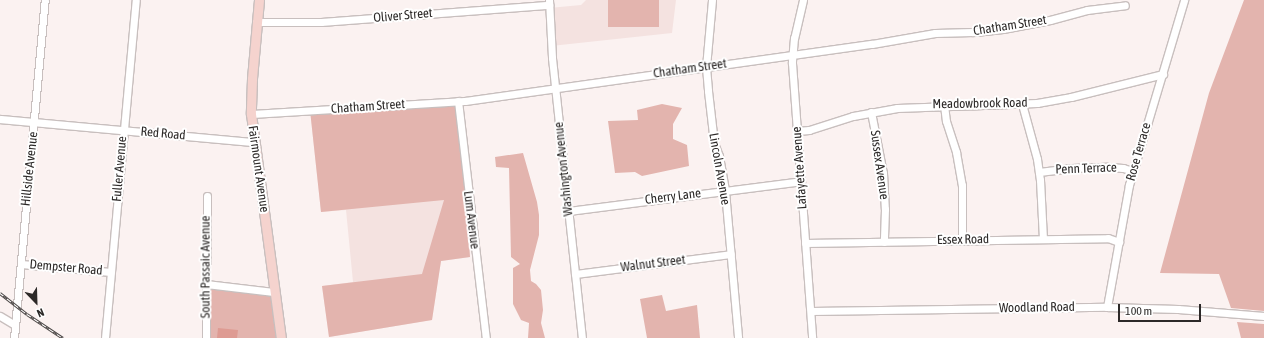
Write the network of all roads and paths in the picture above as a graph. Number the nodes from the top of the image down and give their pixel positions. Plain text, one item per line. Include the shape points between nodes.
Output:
1 (45, 0) edge
2 (136, 0) edge
3 (259, 0) edge
4 (712, 0) edge
5 (804, 0) edge
6 (1184, 0) edge
7 (549, 3) edge
8 (1126, 5) dead end
9 (256, 22) junction
10 (793, 54) junction
11 (706, 67) junction
12 (1163, 74) junction
13 (555, 88) junction
14 (458, 101) junction
15 (1022, 104) junction
16 (944, 105) junction
17 (871, 112) junction
18 (251, 114) junction
19 (0, 119) edge
20 (34, 122) junction
21 (124, 130) junction
22 (797, 131) junction
23 (254, 142) junction
24 (1133, 171) junction
25 (1039, 172) junction
26 (801, 181) junction
27 (725, 191) junction
28 (207, 196) dead end
29 (568, 211) junction
30 (1042, 239) junction
31 (962, 240) junction
32 (884, 242) junction
33 (1119, 242) junction
34 (805, 243) junction
35 (731, 254) junction
36 (21, 264) junction
37 (111, 272) junction
38 (575, 274) junction
39 (206, 284) junction
40 (274, 292) junction
41 (1107, 307) junction
42 (811, 311) junction
43 (0, 316) edge
44 (1264, 316) edge
45 (15, 324) junction
46 (14, 338) edge
47 (105, 338) edge
48 (206, 338) edge
49 (281, 338) edge
50 (486, 338) edge
51 (582, 338) edge
52 (738, 338) edge
53 (812, 338) edge

1 - 20 street, Hillside Avenue
2 - 21 street, Fuller Avenue
3 - 9 main road, Fairmount Avenue
4 - 11 street, Lincoln Avenue
5 - 10 street, Lafayette Avenue via 797,18
6 - 12 street, Rose Terrace
7 - 9 street, Oliver Street via 321,22
7 - 13 street, Washington Avenue
8 - 10 street, Chatham Street via 1087,10 1003,29 936,33
9 - 18 main road, Fairmount Avenue
10 - 11 street, Chatham Street
10 - 22 street, Lafayette Avenue
11 - 13 street, Chatham Street
11 - 27 street, Lincoln Avenue via 712,129
12 - 15 street, Meadowbrook Road via 1071,97
12 - 24 street, Rose Terrace
13 - 14 street, Chatham Street
13 - 29 street, Washington Avenue
14 - 18 street, Chatham Street
14 - 50 street, Lum Avenue
15 - 16 street, Meadowbrook Road
15 - 25 street
16 - 17 street, Meadowbrook Road
16 - 31 street via 961,178
17 - 22 street, Meadowbrook Road via 809,130
17 - 32 street, Sussex Avenue via 883,173
18 - 23 main road, Fairmount Avenue
19 - 20 street, Red Road
20 - 21 street, Red Road
20 - 36 street, Hillside Avenue
21 - 23 street, Red Road
21 - 37 street, Fuller Avenue
22 - 26 street, Lafayette Avenue
23 - 40 main road, Fairmount Avenue
24 - 25 street, Penn Terrace via 1093,167
24 - 33 street, Rose Terrace
25 - 30 street
26 - 27 street, Cherry Lane
26 - 34 street, Lafayette Avenue
27 - 29 street, Cherry Lane
27 - 35 street, Lincoln Avenue
28 - 39 street, South Passaic Avenue
29 - 38 street, Washington Avenue
30 - 31 street, Essex Road
30 - 33 street, Essex Road via 1108,238
31 - 32 street, Essex Road
32 - 34 street, Essex Road
33 - 41 street, Rose Terrace
34 - 42 street, Lafayette Avenue
35 - 38 street, Walnut Street
35 - 52 street, Lincoln Avenue
36 - 37 street, Dempster Road
36 - 45 street, Hillside Avenue
37 - 47 street, Fuller Avenue
38 - 51 street, Washington Avenue
39 - 40 street
39 - 48 street, South Passaic Avenue
40 - 49 main road, Fairmount Avenue
41 - 42 street, Woodland Road
41 - 44 street, Woodland Road via 1178,309
42 - 53 street, Lafayette Avenue
43 - 45 street
45 - 46 street, Hillside Avenue

